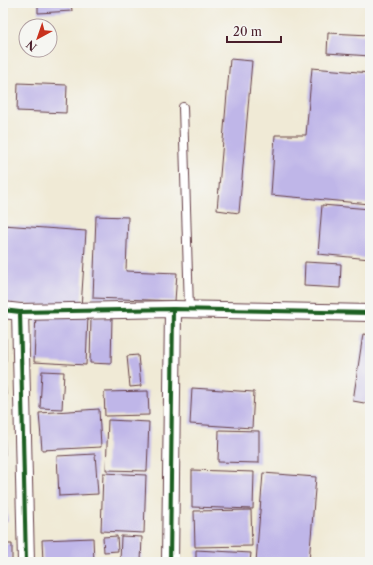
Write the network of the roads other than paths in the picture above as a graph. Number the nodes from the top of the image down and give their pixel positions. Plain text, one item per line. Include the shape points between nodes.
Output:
1 (183, 107) dead end
2 (181, 309) junction
3 (3, 310) edge
4 (20, 312) junction
5 (370, 312) edge
6 (26, 562) edge
7 (170, 562) edge

1 - 2 lane
2 - 4 street
2 - 5 street
2 - 7 street
3 - 4 street
4 - 6 street

